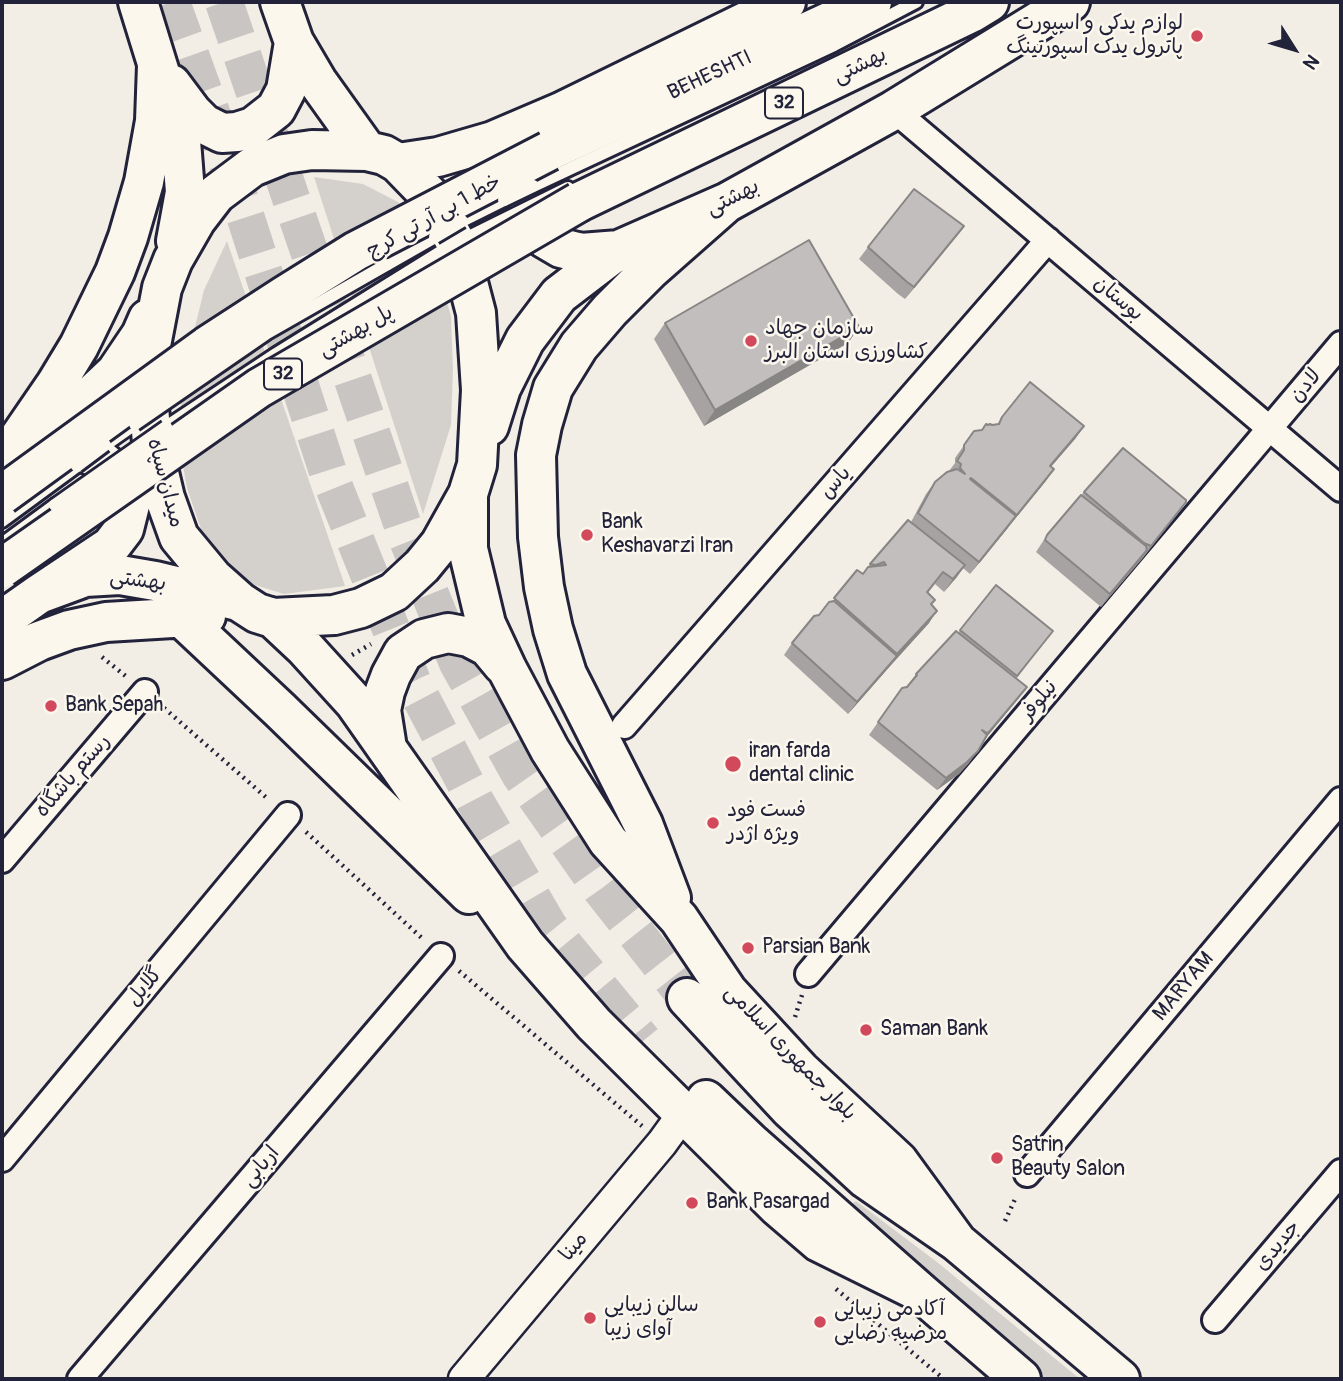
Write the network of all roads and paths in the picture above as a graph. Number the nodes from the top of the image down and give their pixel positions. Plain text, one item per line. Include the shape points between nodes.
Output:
1 (138, 2) edge
2 (280, 2) edge
3 (786, 2) edge
4 (872, 2) edge
5 (916, 2) edge
6 (989, 2) edge
7 (1070, 2) edge
8 (939, 15) dead end
9 (294, 42) junction
10 (157, 65) junction
11 (894, 110) junction
12 (737, 111) dead end
13 (561, 113) junction
14 (383, 157) junction
15 (579, 193) junction
16 (726, 203) junction
17 (528, 205) junction
18 (471, 236) dead end
19 (1048, 240) junction
20 (619, 250) junction
21 (442, 251) dead end
22 (168, 274) junction
23 (1341, 344) edge
24 (1270, 428) junction
25 (5, 456) edge
26 (473, 479) junction
27 (1341, 489) edge
28 (2, 495) edge
29 (2, 522) edge
30 (2, 544) edge
31 (2, 568) edge
32 (39, 594) junction
33 (257, 611) junction
34 (182, 618) junction
35 (2, 620) edge
36 (68, 630) junction
37 (2, 660) edge
38 (507, 669) junction
39 (145, 692) junction
40 (624, 726) dead end
41 (387, 748) junction
42 (1341, 800) edge
43 (288, 816) junction
44 (2, 860) edge
45 (679, 919) junction
46 (525, 945) junction
47 (441, 956) joint
48 (808, 974) dead end
49 (687, 998) tunnel mouth
50 (643, 1041) tunnel mouth
51 (683, 1114) junction
52 (2, 1159) edge
53 (1341, 1171) edge
54 (1027, 1174) dead end
55 (957, 1242) junction
56 (920, 1292) junction
57 (1215, 1320) dead end
58 (80, 1379) edge
59 (464, 1379) edge
60 (1021, 1379) edge
61 (1120, 1379) edge

1 - 10 main road
2 - 9 main road
3 - 13 main road, میدان سپاه
4 - 28 main road, BEHESHTI, bridge via 549,151 356,251 207,346
5 - 17 lane, خط 1 بی آر تی کرج
6 - 15 main road, بهشتی / 32
7 - 11 main road, بهشتى
8 - 12 lane
9 - 10 main road via 286,90 276,109 253,127 237,132 222,133 204,124
9 - 14 main road via 317,81
10 - 22 main road via 181,141 184,192
10 - 25 main road via 155,121 128,237 79,346
11 - 16 main road, بهشتى
11 - 19 street, بوستان
13 - 14 main road, میدان سپاه via 438,157
13 - 17 main road via 519,164 517,185
14 - 22 main road, میدان سپاه via 312,150 284,154 252,167 216,194 196,220
14 - 26 main road via 429,195 460,248 476,313 481,390
15 - 18 lane, خط 1 بی آر تی کرج
15 - 31 main road, پل بهشتی / 32, bridge via 259,388
16 - 20 main road, بهشتى
16 - 45 main road via 650,270 579,346 553,388 536,455 538,537 553,629 567,674 643,824
17 - 20 main road via 544,238 561,248 581,253
17 - 29 lane, خط 1 بی آر تی کرج, bridge via 480,211 267,333
19 - 24 street, بوستان
19 - 40 street, یاس
20 - 26 main road, بهشتى via 559,295 524,340 501,388
21 - 30 lane, خط 1 بی آر تی کرج, bridge via 183,415
22 - 25 main road via 141,335 116,372 81,405
22 - 33 main road, میدان سپاه via 149,356 148,395 164,498 179,537 213,578
23 - 24 street, لادن
24 - 27 street, بوستان
24 - 48 street, نیلوفر
25 - 32 main road via 61,445 82,451 121,477 130,505 124,529 111,546
26 - 33 main road via 434,551 394,592 334,615
26 - 38 main road, بلوار جمهوری اسلامی via 468,549 486,624
32 - 33 main road, بهشتى via 85,577 120,575
32 - 35 main road, بهشتى
33 - 34 main road
33 - 41 main road, میدان سپاه via 332,677
34 - 36 main road via 106,622
34 - 46 main road
36 - 37 main road
36 - 39 path
38 - 41 main road via 488,647 469,637 448,633 424,639 403,653 385,691 381,710
38 - 45 main road, بلوار جمهوری اسلامی via 550,750 608,841
39 - 43 path
39 - 44 street, رستم باشگاه
41 - 46 main road, میدان سپاه
42 - 54 street, MARYAM
43 - 47 path
43 - 52 street, گلایل
45 - 55 main road, بلوار جمهوری اسلامی via 728,992 800,1070 898,1161
46 - 51 main road via 594,1024
47 - 58 street, اربابی
49 - 55 main road, بلوار جمهوری اسلامی via 790,1109 866,1179
50 - 56 main road
51 - 56 main road via 820,1242
51 - 59 street, مینا
53 - 57 street, جدیدی
55 - 61 main road
56 - 60 main road

